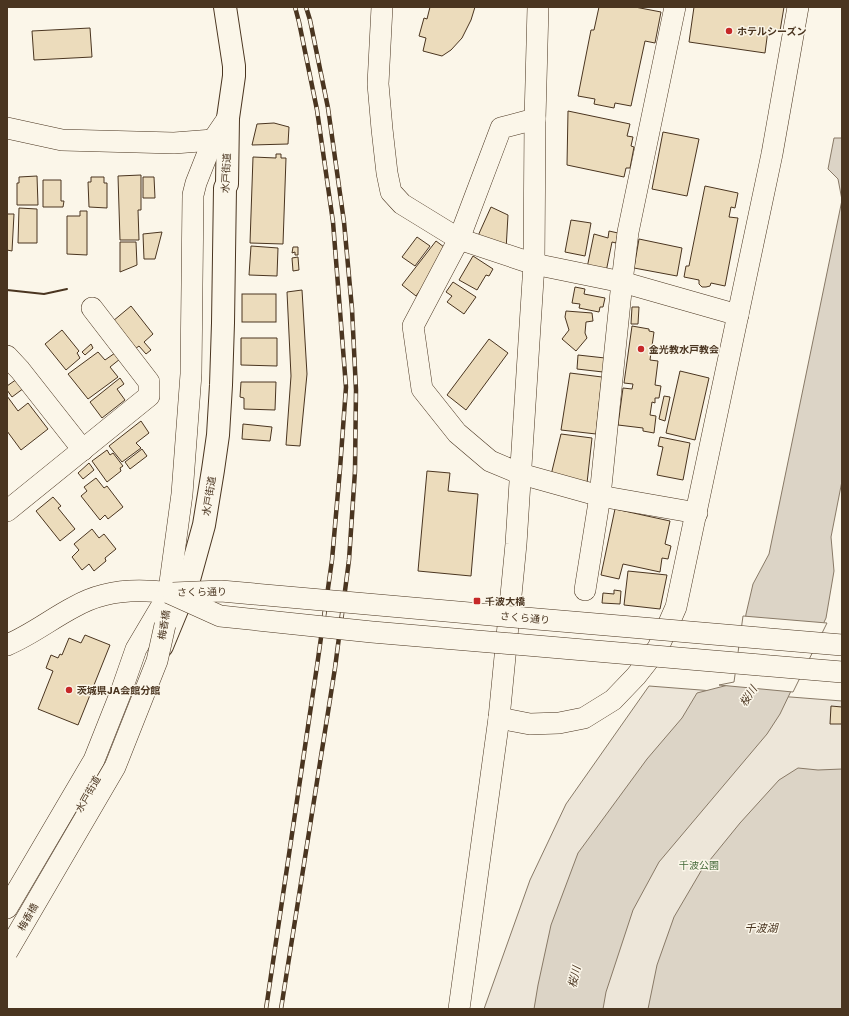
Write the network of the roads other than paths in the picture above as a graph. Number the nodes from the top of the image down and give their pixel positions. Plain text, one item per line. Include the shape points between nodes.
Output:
1 (225, 7) edge
2 (382, 7) edge
3 (538, 7) edge
4 (675, 7) edge
5 (798, 7) edge
6 (228, 118) junction
7 (535, 119) junction
8 (7, 128) edge
9 (213, 140) junction
10 (460, 239) junction
11 (534, 264) junction
12 (622, 282) junction
13 (92, 308) dead end
14 (738, 315) junction
15 (7, 356) edge
16 (83, 450) junction
17 (521, 474) junction
18 (600, 496) junction
19 (10, 503) edge
20 (697, 513) junction
21 (585, 590) dead end
22 (160, 591) junction
23 (7, 645) edge
24 (842, 645) edge
25 (842, 672) edge
26 (499, 718) junction
27 (7, 908) edge
28 (7, 940) edge
29 (7, 952) edge
30 (459, 1009) edge

1 - 6 main road, 水戸街道 via 234,66
2 - 10 street via 378,84 391,192 402,204
3 - 7 street
4 - 12 street via 628,232
5 - 14 street via 772,154
6 - 9 street
6 - 28 main road, 水戸街道 via 218,435 198,548 188,584 132,712
7 - 10 street via 502,128
7 - 11 street
8 - 9 street via 62,140 174,143
9 - 22 street via 193,195 191,374 182,486 174,557
10 - 11 street
10 - 17 street via 413,326 422,389 457,433 490,461
11 - 12 street
11 - 17 street
12 - 14 street
12 - 18 street
13 - 16 street via 149,382 149,396
14 - 20 street
15 - 16 street
16 - 19 street
17 - 18 street
17 - 26 street
18 - 20 street
18 - 21 street
20 - 26 street via 676,607 658,648 613,700 584,718 559,723 530,724
22 - 23 street via 110,592 90,599
22 - 24 street, さくら通り, bridge via 222,591
22 - 25 street, さくら通り, bridge via 226,617
22 - 27 street, 梅香橋 via 94,760
22 - 29 street, 梅香橋, bridge via 162,640 157,661 114,767
26 - 30 street

